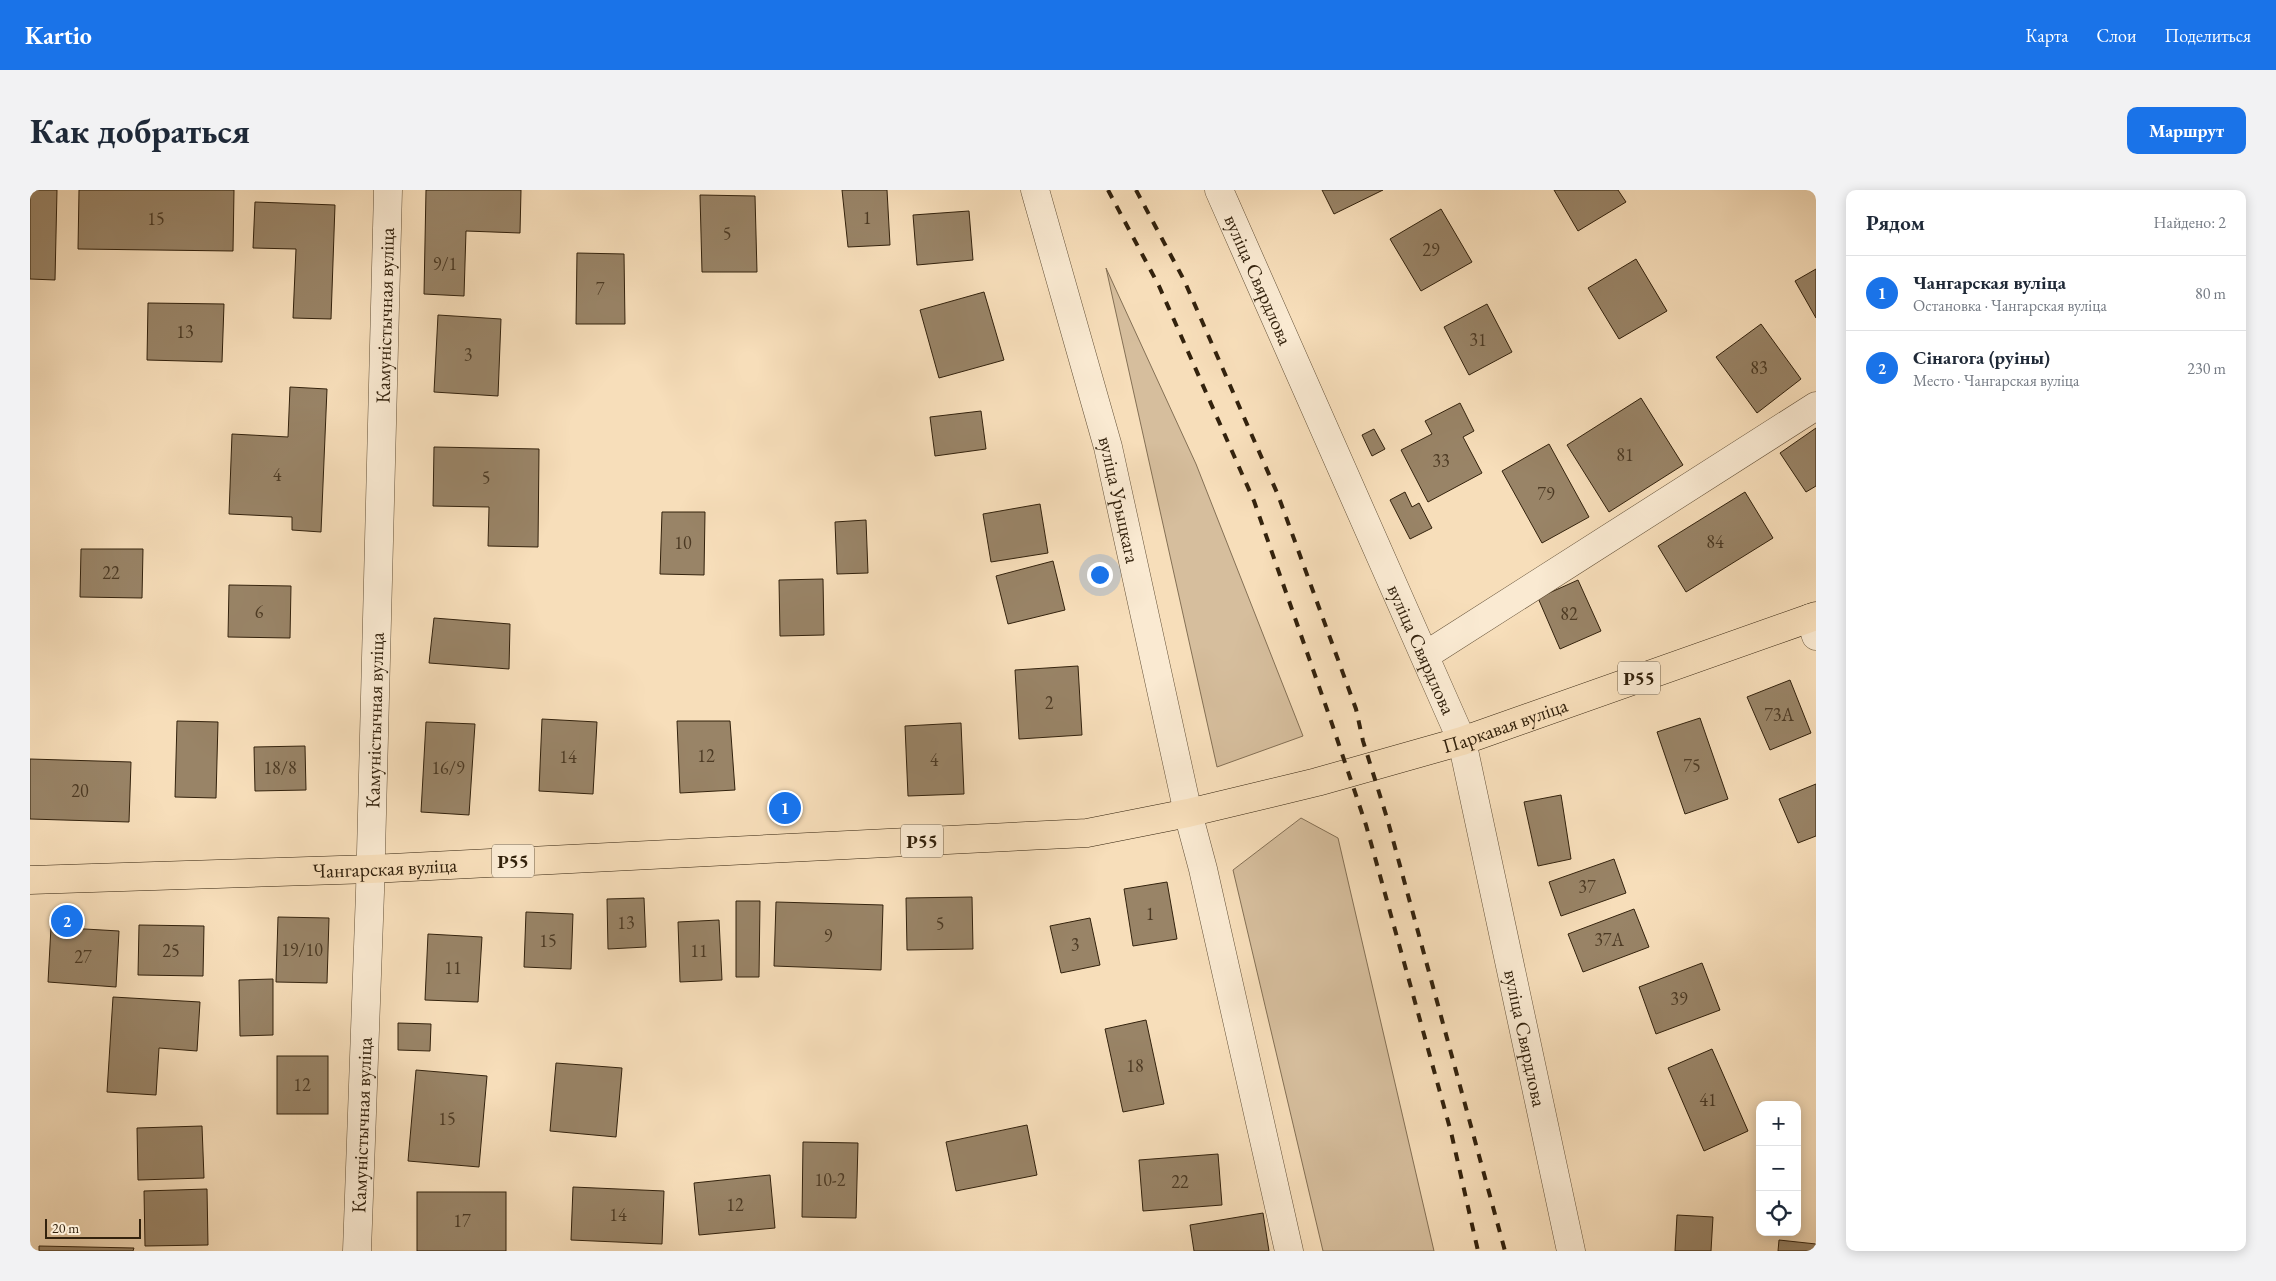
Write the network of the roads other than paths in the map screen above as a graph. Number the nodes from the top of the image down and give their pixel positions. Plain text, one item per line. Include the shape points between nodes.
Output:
1 (388, 190) edge
2 (1035, 190) edge
3 (1225, 192) edge
4 (1816, 406) edge
5 (1814, 623) edge
6 (1426, 655) junction
7 (1462, 741) junction
8 (1188, 813) junction
9 (371, 868) junction
10 (30, 880) edge
11 (358, 1251) edge
12 (1289, 1251) edge
13 (1571, 1251) edge

1 - 9 street, Камуністычная вуліца
2 - 8 street, вуліца Урыцкага via 1108,447
3 - 6 street, вуліца Свярдлова
4 - 6 street
5 - 7 main road, Паркавая вуліца / Р55
6 - 7 street, вуліца Свярдлова
7 - 8 main road, Паркавая вуліца / Р55 via 1317,782
7 - 13 street, вуліца Свярдлова
8 - 9 main road, Чангарская вуліца / Р55 via 1087,833
8 - 12 street
9 - 10 main road, Чангарская вуліца / Р55
9 - 11 street, Камуністычная вуліца

